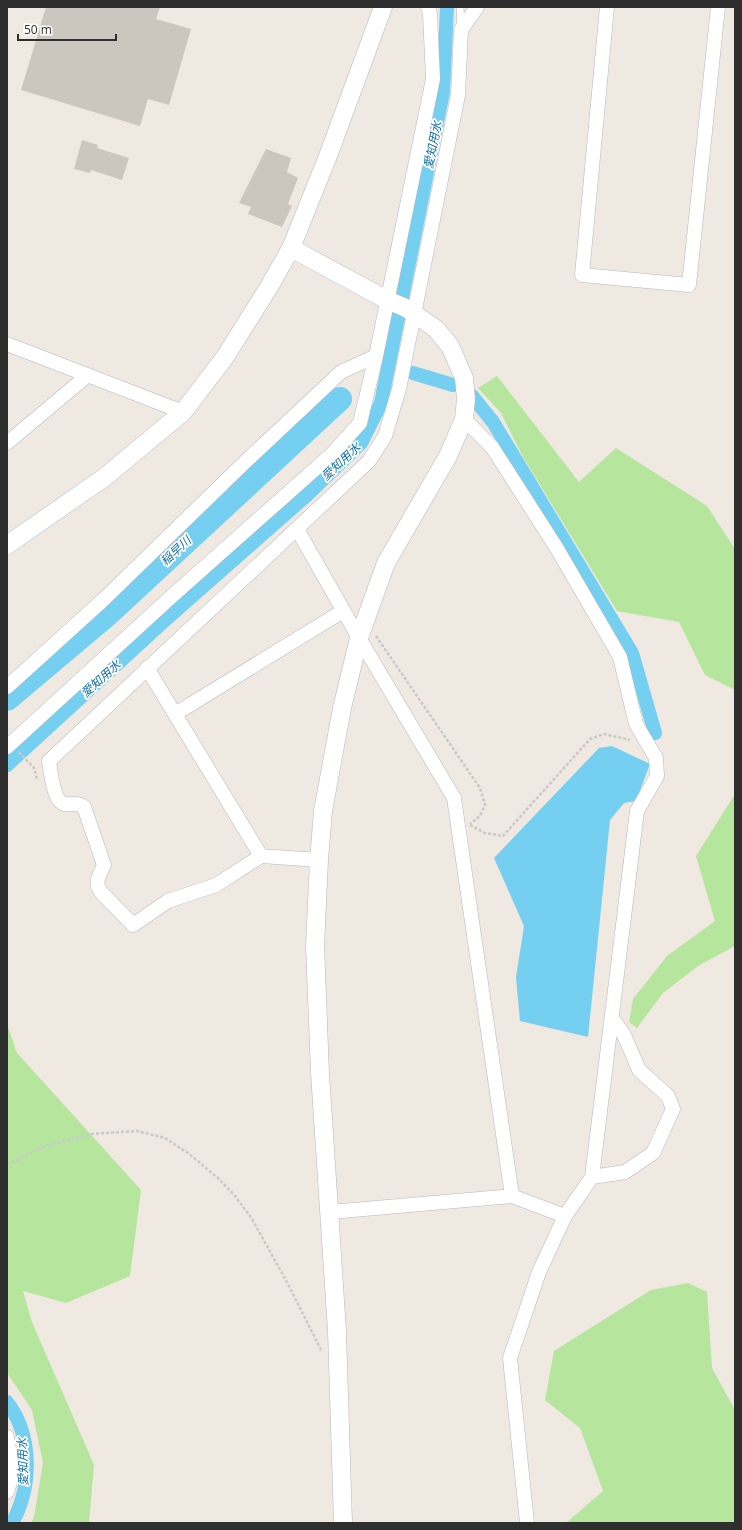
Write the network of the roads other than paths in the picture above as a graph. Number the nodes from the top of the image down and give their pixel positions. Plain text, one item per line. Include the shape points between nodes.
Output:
1 (383, 7) edge
2 (460, 7) edge
3 (477, 7) edge
4 (607, 7) edge
5 (718, 7) edge
6 (429, 9) edge
7 (461, 30) junction
8 (291, 248) junction
9 (387, 300) junction
10 (410, 310) junction
11 (7, 344) edge
12 (376, 356) junction
13 (88, 375) junction
14 (183, 412) junction
15 (464, 420) junction
16 (7, 443) edge
17 (297, 529) junction
18 (7, 545) edge
19 (343, 610) junction
20 (359, 638) junction
21 (147, 668) junction
22 (7, 687) edge
23 (175, 714) junction
24 (7, 747) edge
25 (261, 856) junction
26 (319, 860) junction
27 (612, 1018) junction
28 (592, 1177) junction
29 (512, 1196) junction
30 (330, 1212) junction
31 (565, 1216) junction
32 (7, 1437) edge
33 (7, 1492) edge
34 (343, 1523) edge
35 (528, 1523) edge

1 - 8 street
2 - 7 lane
3 - 7 street
4 - 5 street via 582,275 689,285
6 - 9 street via 433,79
7 - 10 street via 458,95
8 - 9 street
8 - 14 street via 225,357
9 - 10 street
9 - 12 street
10 - 15 street via 436,329 450,346 464,378
10 - 17 street via 400,390 385,436 369,461
11 - 13 street
12 - 22 street via 341,372 103,600
12 - 24 street via 360,424 332,454
13 - 14 street
13 - 16 street
14 - 18 street via 105,477
15 - 20 street via 448,456 386,563
15 - 27 street via 492,447 556,546 620,657 636,724 656,758 657,776 637,811
17 - 19 street
17 - 21 street
19 - 20 street
19 - 23 street
20 - 26 street via 342,708 323,811
20 - 29 street via 454,798 464,824
21 - 23 street
21 - 25 street via 49,761 55,794 60,802 81,804 84,807 104,865 97,879 100,892 133,925 168,901 216,885
23 - 25 street
25 - 26 street
26 - 30 street via 315,946 320,1073
27 - 28 street
27 - 28 street via 624,1035 639,1070 668,1096 673,1108 653,1153 625,1172
28 - 31 street
29 - 30 street
29 - 31 street
30 - 34 street via 337,1331
31 - 35 street via 539,1272 510,1358
32 - 33 street via 13,1473

